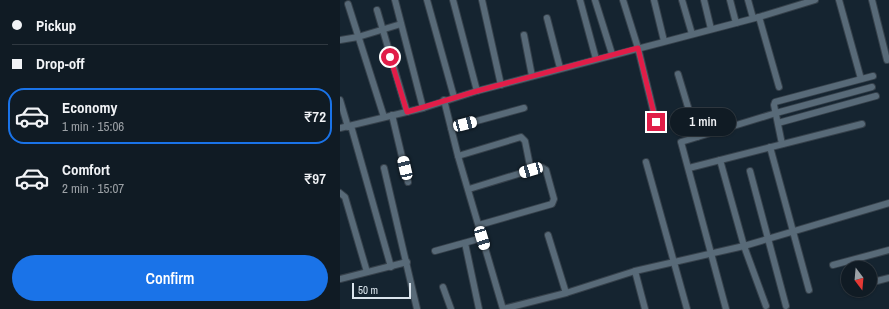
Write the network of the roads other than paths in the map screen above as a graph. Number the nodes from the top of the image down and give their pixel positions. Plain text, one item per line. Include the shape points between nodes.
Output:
1 (395, 0) edge
2 (427, 0) edge
3 (453, 0) edge
4 (482, 0) edge
5 (580, 0) edge
6 (595, 0) edge
7 (623, 0) edge
8 (654, 0) edge
9 (682, 0) edge
10 (704, 0) edge
11 (730, 0) edge
12 (748, 0) edge
13 (815, 0) edge
14 (839, 0) edge
15 (872, 0) edge
16 (348, 4) dead end
17 (377, 10) dead end
18 (756, 17) junction
19 (547, 18) dead end
20 (736, 23) junction
21 (401, 24) junction
22 (382, 29) junction
23 (711, 29) junction
24 (692, 34) junction
25 (524, 35) dead end
26 (358, 37) junction
27 (340, 40) edge
28 (664, 41) junction
29 (638, 48) junction
30 (612, 54) junction
31 (596, 59) junction
32 (887, 60) dead end
33 (560, 68) junction
34 (678, 74) dead end
35 (532, 76) junction
36 (872, 76) dead end
37 (861, 79) junction
38 (501, 85) junction
39 (779, 87) dead end
40 (872, 87) dead end
41 (477, 91) junction
42 (876, 96) dead end
43 (454, 97) junction
44 (340, 100) edge
45 (444, 100) junction
46 (423, 108) junction
47 (524, 108) dead end
48 (407, 112) junction
49 (776, 113) junction
50 (392, 115) junction
51 (384, 117) junction
52 (656, 122) dead end
53 (778, 123) junction
54 (862, 124) dead end
55 (349, 126) junction
56 (340, 128) edge
57 (450, 128) junction
58 (697, 137) junction
59 (782, 144) junction
60 (770, 146) junction
61 (458, 156) junction
62 (720, 160) junction
63 (646, 162) dead end
64 (384, 168) dead end
65 (689, 168) junction
66 (531, 170) junction
67 (750, 171) dead end
68 (408, 182) dead end
69 (469, 189) junction
70 (340, 193) edge
71 (889, 203) edge
72 (479, 225) junction
73 (794, 232) junction
74 (548, 235) dead end
75 (482, 238) junction
76 (768, 238) junction
77 (465, 243) junction
78 (744, 246) junction
79 (889, 250) edge
80 (435, 251) dead end
81 (711, 254) junction
82 (407, 262) junction
83 (675, 262) junction
84 (833, 265) dead end
85 (391, 267) junction
86 (635, 271) junction
87 (367, 272) junction
88 (889, 278) edge
89 (340, 279) edge
90 (877, 281) edge
91 (443, 286) dead end
92 (809, 290) dead end
93 (566, 293) junction
94 (766, 306) dead end
95 (786, 306) dead end
96 (523, 307) edge
97 (416, 309) edge
98 (451, 309) edge
99 (478, 309) edge
100 (503, 309) edge
101 (645, 309) edge
102 (687, 309) edge
103 (726, 309) edge

1 - 21 street
2 - 43 street
3 - 41 street
4 - 38 street
5 - 31 street
6 - 30 street
7 - 29 street
8 - 28 street
9 - 24 street
10 - 23 street
11 - 20 street
12 - 18 street
13 - 18 street
14 - 37 street
15 - 32 street
16 - 26 street
17 - 22 street
18 - 20 street
18 - 39 street
19 - 33 street
20 - 23 street
21 - 22 street
21 - 46 street
22 - 26 street
22 - 48 street
23 - 24 street
24 - 28 street
25 - 35 street
26 - 27 street
26 - 51 street
28 - 29 street
29 - 30 street
29 - 52 street
30 - 31 street
31 - 33 street
33 - 35 street
34 - 58 street
35 - 38 street
36 - 37 street
37 - 49 street via 775,102
38 - 41 street
40 - 49 street
41 - 43 street
42 - 53 street
43 - 45 street
44 - 55 street
45 - 46 street
45 - 57 street
46 - 48 street
47 - 57 street
48 - 50 street
49 - 53 street
49 - 58 street
50 - 51 street
50 - 68 street
51 - 55 street
53 - 59 street
54 - 59 street
55 - 56 street
55 - 85 street
57 - 61 street
58 - 65 street via 681,142
59 - 60 street
60 - 62 street
60 - 73 street
61 - 66 street via 521,138 525,141
61 - 69 street
62 - 65 street
62 - 78 street
63 - 83 street
64 - 82 street
65 - 81 street
66 - 69 street
66 - 72 street via 540,167 546,170 554,202
67 - 76 street
69 - 72 street
70 - 87 street via 345,197
71 - 73 street
72 - 75 street
73 - 76 street
73 - 92 street
74 - 93 street
75 - 77 street
75 - 100 street
76 - 78 street
76 - 95 street
77 - 80 street
77 - 99 street
78 - 81 street
78 - 94 street
79 - 84 street
81 - 83 street
81 - 103 street
82 - 85 street
82 - 97 street
83 - 86 street
83 - 102 street
85 - 87 street
86 - 93 street
86 - 101 street
87 - 89 street
88 - 90 street
91 - 98 street
93 - 96 street
96 - 100 street

